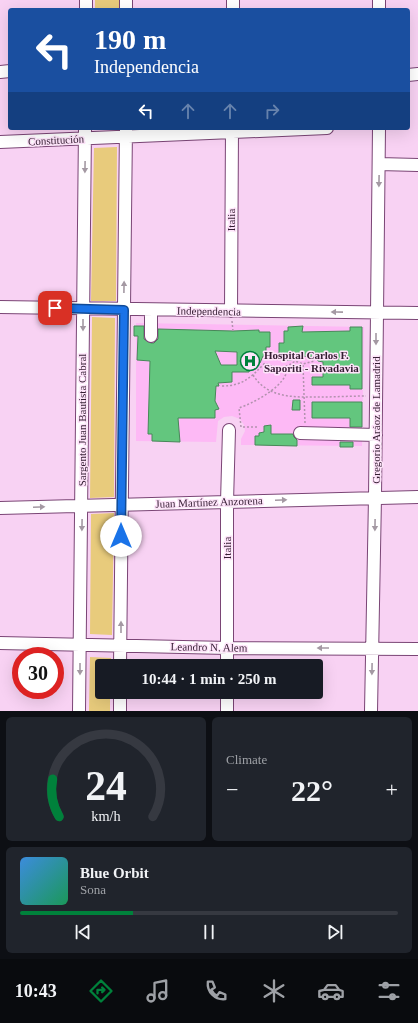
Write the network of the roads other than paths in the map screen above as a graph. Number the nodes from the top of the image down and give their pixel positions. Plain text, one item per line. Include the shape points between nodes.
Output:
1 (232, 130) edge
2 (379, 130) edge
3 (126, 132) edge
4 (85, 133) edge
5 (0, 142) edge
6 (379, 164) junction
7 (418, 165) edge
8 (0, 307) edge
9 (83, 308) junction
10 (124, 310) junction
11 (151, 310) junction
12 (231, 311) junction
13 (377, 313) junction
14 (418, 313) edge
15 (150, 336) dead end
16 (229, 430) dead end
17 (303, 433) road end
18 (376, 435) junction
19 (418, 496) edge
20 (375, 497) junction
21 (227, 502) junction
22 (121, 505) junction
23 (82, 506) junction
24 (0, 508) edge
25 (0, 643) edge
26 (80, 644) junction
27 (121, 645) junction
28 (228, 648) junction
29 (372, 649) junction
30 (418, 649) edge
31 (120, 659) edge
32 (227, 659) edge
33 (120, 699) edge
34 (227, 699) edge
35 (79, 711) edge
36 (120, 711) edge
37 (226, 711) edge
38 (371, 711) edge

1 - 3 street, Constitución
1 - 12 street, Italia
2 - 6 street, Gregorio Aráoz de Lamadrid
3 - 4 street, Constitución
10 -> 3 street
4 - 5 street, Constitución
4 -> 9 street, Sargento Juan Bautista Cabral
6 - 7 street
6 -> 13 street, Gregorio Aráoz de Lamadrid
8 - 9 street, Independencia
9 - 10 street, Independencia
9 -> 23 street, Sargento Juan Bautista Cabral
10 - 11 street, Independencia
10 - 22 street
11 - 12 street, Independencia
11 - 15 street
13 -> 12 street, Independencia
13 - 14 street, Independencia
13 -> 18 street, Gregorio Aráoz de Lamadrid
16 - 21 street, Italia
17 - 18 street
18 - 20 street, Gregorio Aráoz de Lamadrid
19 - 20 street, Juan Martínez Anzorena
21 -> 20 street, Juan Martínez Anzorena
20 -> 29 street, Gregorio Aráoz de Lamadrid
21 - 22 street, Juan Martínez Anzorena
21 - 28 street, Italia
22 - 23 street, Juan Martínez Anzorena
27 -> 22 street
24 -> 23 street, Juan Martínez Anzorena
23 -> 26 street, Sargento Juan Bautista Cabral
25 - 26 street, Leandro N. Alem
26 - 27 street, Leandro N. Alem
26 -> 35 street, Sargento Juan Bautista Cabral
27 - 28 street, Leandro N. Alem
27 - 31 street
29 -> 28 street, Leandro N. Alem
28 - 32 street, Italia
29 - 30 street, Leandro N. Alem
29 -> 38 street, Gregorio Aráoz de Lamadrid
33 - 36 street
34 - 37 street

